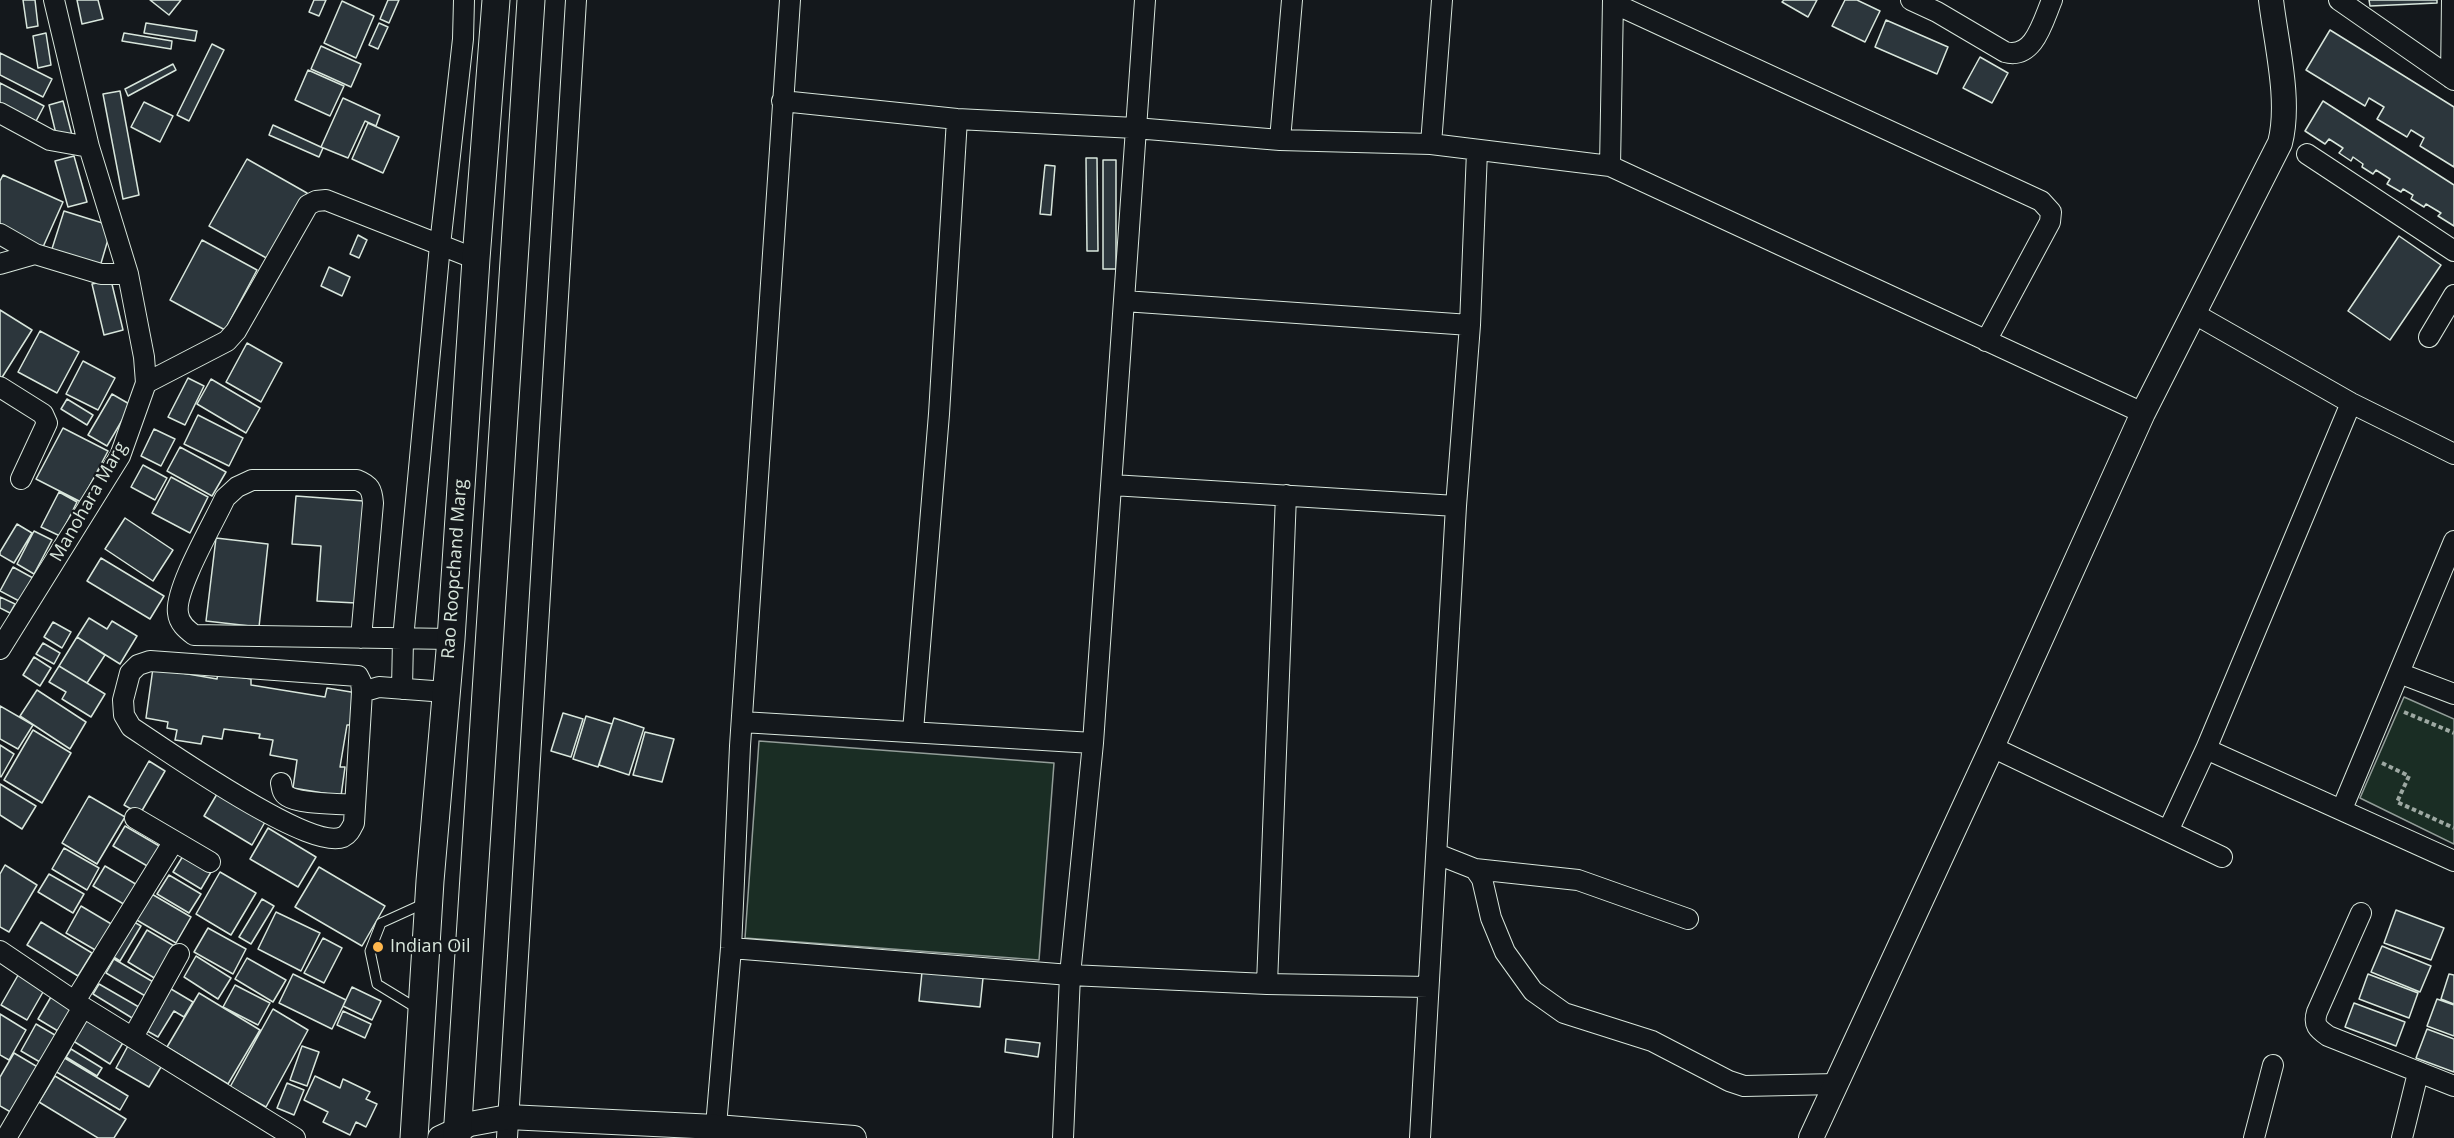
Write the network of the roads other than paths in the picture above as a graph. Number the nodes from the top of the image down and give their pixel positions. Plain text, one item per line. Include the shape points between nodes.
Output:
1 (54, 0) edge
2 (464, 0) edge
3 (496, 0) edge
4 (531, 0) edge
5 (576, 0) edge
6 (790, 0) edge
7 (1145, 0) edge
8 (1292, 0) edge
9 (1442, 0) edge
10 (1911, 0) edge
11 (2052, 0) edge
12 (2271, 0) edge
13 (2339, 0) edge
14 (2452, 0) edge
15 (1613, 1) edge
16 (1940, 6) edge
17 (2452, 79) edge
18 (782, 101) junction
19 (0, 113) edge
20 (957, 119) junction
21 (1136, 128) junction
22 (1280, 140) junction
23 (1431, 144) junction
24 (88, 147) junction
25 (1477, 150) junction
26 (2307, 154) dead end
27 (1610, 166) junction
28 (0, 234) edge
29 (440, 245) junction
30 (2454, 251) edge
31 (35, 254) junction
32 (476, 259) junction
33 (0, 264) edge
34 (128, 274) junction
35 (2454, 295) edge
36 (1124, 301) junction
37 (2193, 313) junction
38 (1470, 325) junction
39 (2429, 337) dead end
40 (1986, 341) junction
41 (146, 382) junction
42 (0, 387) edge
43 (2351, 403) junction
44 (2143, 413) junction
45 (2454, 454) edge
46 (21, 479) dead end
47 (1112, 485) junction
48 (1286, 495) junction
49 (1456, 506) junction
50 (2454, 541) edge
51 (361, 638) junction
52 (404, 639) junction
53 (451, 639) junction
54 (0, 648) edge
55 (2399, 673) junction
56 (402, 689) junction
57 (362, 692) junction
58 (446, 692) junction
59 (2454, 694) edge
60 (742, 722) junction
61 (913, 732) junction
62 (1093, 743) junction
63 (1992, 747) junction
64 (2206, 749) junction
65 (281, 783) dead end
66 (355, 805) junction
67 (2342, 809) junction
68 (135, 818) dead end
69 (2168, 831) junction
70 (174, 841) junction
71 (1437, 854) junction
72 (2222, 858) dead end
73 (2454, 861) edge
74 (210, 862) dead end
75 (1475, 869) junction
76 (429, 901) junction
77 (2361, 913) dead end
78 (1688, 919) dead end
79 (731, 948) junction
80 (0, 951) edge
81 (179, 954) dead end
82 (1070, 975) junction
83 (1267, 984) junction
84 (1428, 987) junction
85 (79, 1004) junction
86 (423, 1012) junction
87 (133, 1037) junction
88 (2273, 1065) dead end
89 (2418, 1073) junction
90 (1836, 1084) junction
91 (2454, 1086) edge
92 (508, 1128) edge
93 (716, 1133) edge
94 (452, 1135) edge
95 (6, 1138) edge
96 (296, 1138) edge
97 (414, 1138) edge
98 (854, 1138) edge
99 (1063, 1138) edge
100 (1420, 1138) edge
101 (1811, 1138) edge
102 (2254, 1138) edge
103 (2402, 1138) edge

1 - 24 street, Manohara Marg
2 - 29 street
3 - 32 main road, Rao Roopchand Marg
4 - 94 main road
5 - 92 street
6 - 18 street
7 - 21 street
8 - 22 street
9 - 23 street
10 - 16 street
11 - 16 street via 2032,44 2025,52 2014,55
12 - 37 street via 2283,94 2283,131
13 - 17 street
14 - 17 street
15 - 27 street
15 - 40 street via 2041,201 2051,212 2050,222
18 - 20 street
18 - 60 street
19 - 24 street via 50,140
20 - 21 street
20 - 61 street via 939,414
21 - 22 street
21 - 36 street
22 - 23 street
23 - 25 street
24 - 34 street, Manohara Marg
25 - 27 street
25 - 38 street
26 - 30 street
27 - 40 street
28 - 31 street
29 - 32 street
29 - 41 street via 326,200 316,201 308,205 227,341
29 - 52 street
31 - 33 street
31 - 34 street via 101,274
32 - 53 main road, Rao Roopchand Marg
34 - 41 street, Manohara Marg
35 - 39 street
36 - 38 street
36 - 47 street
37 - 43 street
37 - 44 street
38 - 49 street
40 - 44 street
41 - 54 street, Manohara Marg via 120,456
42 - 46 street via 43,414 47,423
43 - 45 street
43 - 64 street
44 - 63 street
47 - 48 street
47 - 62 street
48 - 49 street
48 - 83 street
49 - 71 street
50 - 55 street
51 - 51 street via 373,503 372,491 366,483 252,480 237,487 225,498 180,593 178,612 182,624 194,635
51 - 52 street
52 - 53 street
52 - 56 street
53 - 58 main road, Rao Roopchand Marg
55 - 59 street
55 - 67 street
56 - 57 street via 379,687
56 - 58 street
57 - 66 street
57 - 66 street via 358,676 150,661 130,673 123,700 124,715 131,727 288,824 328,838 342,838 354,824
58 - 76 main road, Rao Roopchand Marg
60 - 61 street
60 - 79 street
61 - 62 street
62 - 82 street
63 - 69 street
63 - 90 street
64 - 67 street
64 - 69 street
65 - 66 street via 282,791 298,800
67 - 73 street
68 - 70 street
69 - 72 street
70 - 74 street
70 - 85 street
71 - 75 street
71 - 84 street
75 - 78 street via 1578,880
75 - 90 street via 1482,879 1491,918 1505,952 1533,991 1564,1014 1652,1041 1744,1086
76 - 86 main road, Rao Roopchand Marg
76 - 86 lane via 381,923 370,951 377,984
77 - 89 street via 2315,1021 2328,1036
79 - 82 street
79 - 93 street
80 - 85 street
81 - 87 street
82 - 83 street
82 - 99 street
83 - 84 street
84 - 100 street
85 - 87 street
85 - 95 street
86 - 97 main road, Rao Roopchand Marg
87 - 96 street
88 - 102 street
89 - 91 street
89 - 103 street
90 - 101 street
92 - 93 street
92 - 94 street via 470,1124
93 - 98 street

